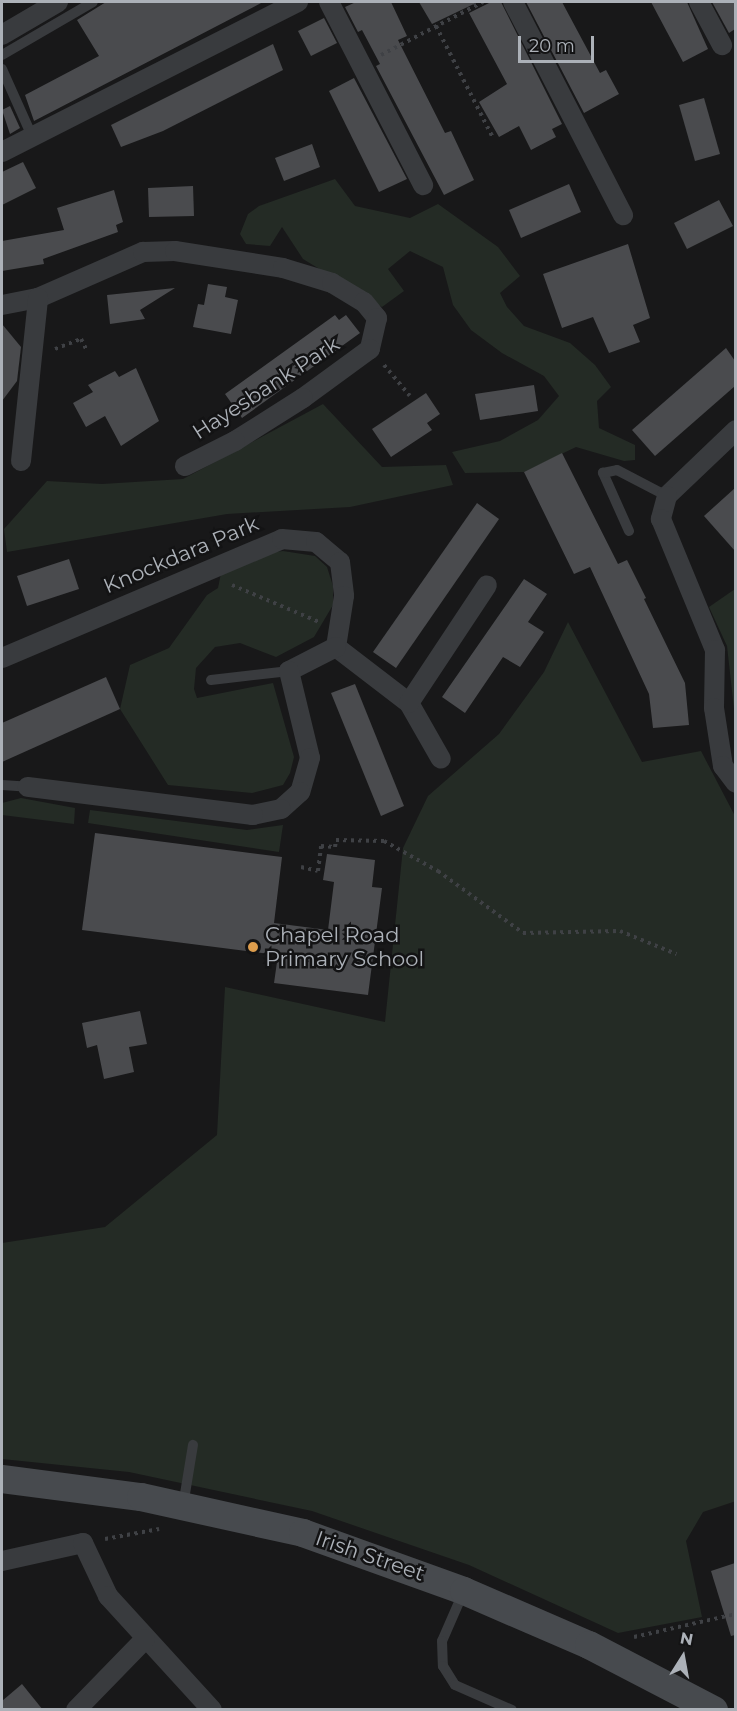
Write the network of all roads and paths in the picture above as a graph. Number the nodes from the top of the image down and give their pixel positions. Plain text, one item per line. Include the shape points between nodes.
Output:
1 (58, 2) edge
2 (93, 2) edge
3 (298, 2) edge
4 (329, 2) edge
5 (483, 2) edge
6 (513, 2) edge
7 (699, 2) edge
8 (436, 26) junction
9 (2, 35) edge
10 (722, 45) dead end
11 (2, 55) edge
12 (361, 64) junction
13 (2, 69) edge
14 (32, 136) junction
15 (493, 138) dead end
16 (2, 152) edge
17 (423, 186) dead end
18 (623, 215) dead end
19 (38, 298) junction
20 (2, 305) edge
21 (370, 349) junction
22 (87, 351) dead end
23 (32, 359) junction
24 (410, 396) dead end
25 (735, 430) edge
26 (21, 461) dead end
27 (185, 466) dead end
28 (667, 495) junction
29 (629, 531) dead end
30 (201, 571) junction
31 (487, 585) dead end
32 (338, 639) junction
33 (2, 658) edge
34 (290, 670) junction
35 (211, 680) dead end
36 (409, 703) junction
37 (441, 759) dead end
38 (735, 783) edge
39 (2, 784) edge
40 (28, 788) joint
41 (301, 867) dead end
42 (676, 954) dead end
43 (193, 1445) dead end
44 (2, 1479) edge
45 (183, 1507) junction
46 (2, 1561) edge
47 (464, 1591) junction
48 (735, 1614) edge
49 (145, 1639) junction
50 (589, 1645) junction
51 (76, 1710) edge
52 (212, 1710) edge
53 (512, 1710) edge
54 (714, 1710) edge

1 - 9 street
2 - 11 lane
3 - 14 street
4 - 12 street
5 - 8 path
6 - 18 street
7 - 10 street
8 - 12 path
8 - 15 path
12 - 17 street
13 - 14 lane
14 - 16 street
19 - 20 street, Hayesbank Park
19 - 21 street, Hayesbank Park via 143,252 175,251 222,257 283,268 332,283 364,302 377,318
19 - 23 street
21 - 24 path
21 - 27 street, Hayesbank Park via 283,410
22 - 23 path via 81,339
23 - 26 street
25 - 28 street
28 - 29 lane via 617,470 603,473
28 - 38 street via 661,519 715,650 715,719 723,766
30 - 32 path
30 - 32 street, Knockdara Park via 282,539 316,542 340,562 344,596
30 - 33 street, Knockdara Park
31 - 36 street
32 - 34 street
32 - 36 street
34 - 35 lane
34 - 40 street via 310,758 300,792 281,809 253,815
36 - 37 street
39 - 40 lane
41 - 42 path via 318,871 321,846 335,847 336,840 384,841 438,871 523,933 620,931
43 - 45 lane
44 - 45 main road, Irish Street via 141,1497
45 - 47 main road, Irish Street via 303,1533
46 - 49 street via 83,1544 108,1596
47 - 50 main road, Irish Street
47 - 53 lane via 442,1641 443,1666 454,1685
48 - 50 path
49 - 51 street
49 - 52 street
50 - 54 main road, Irish Street

